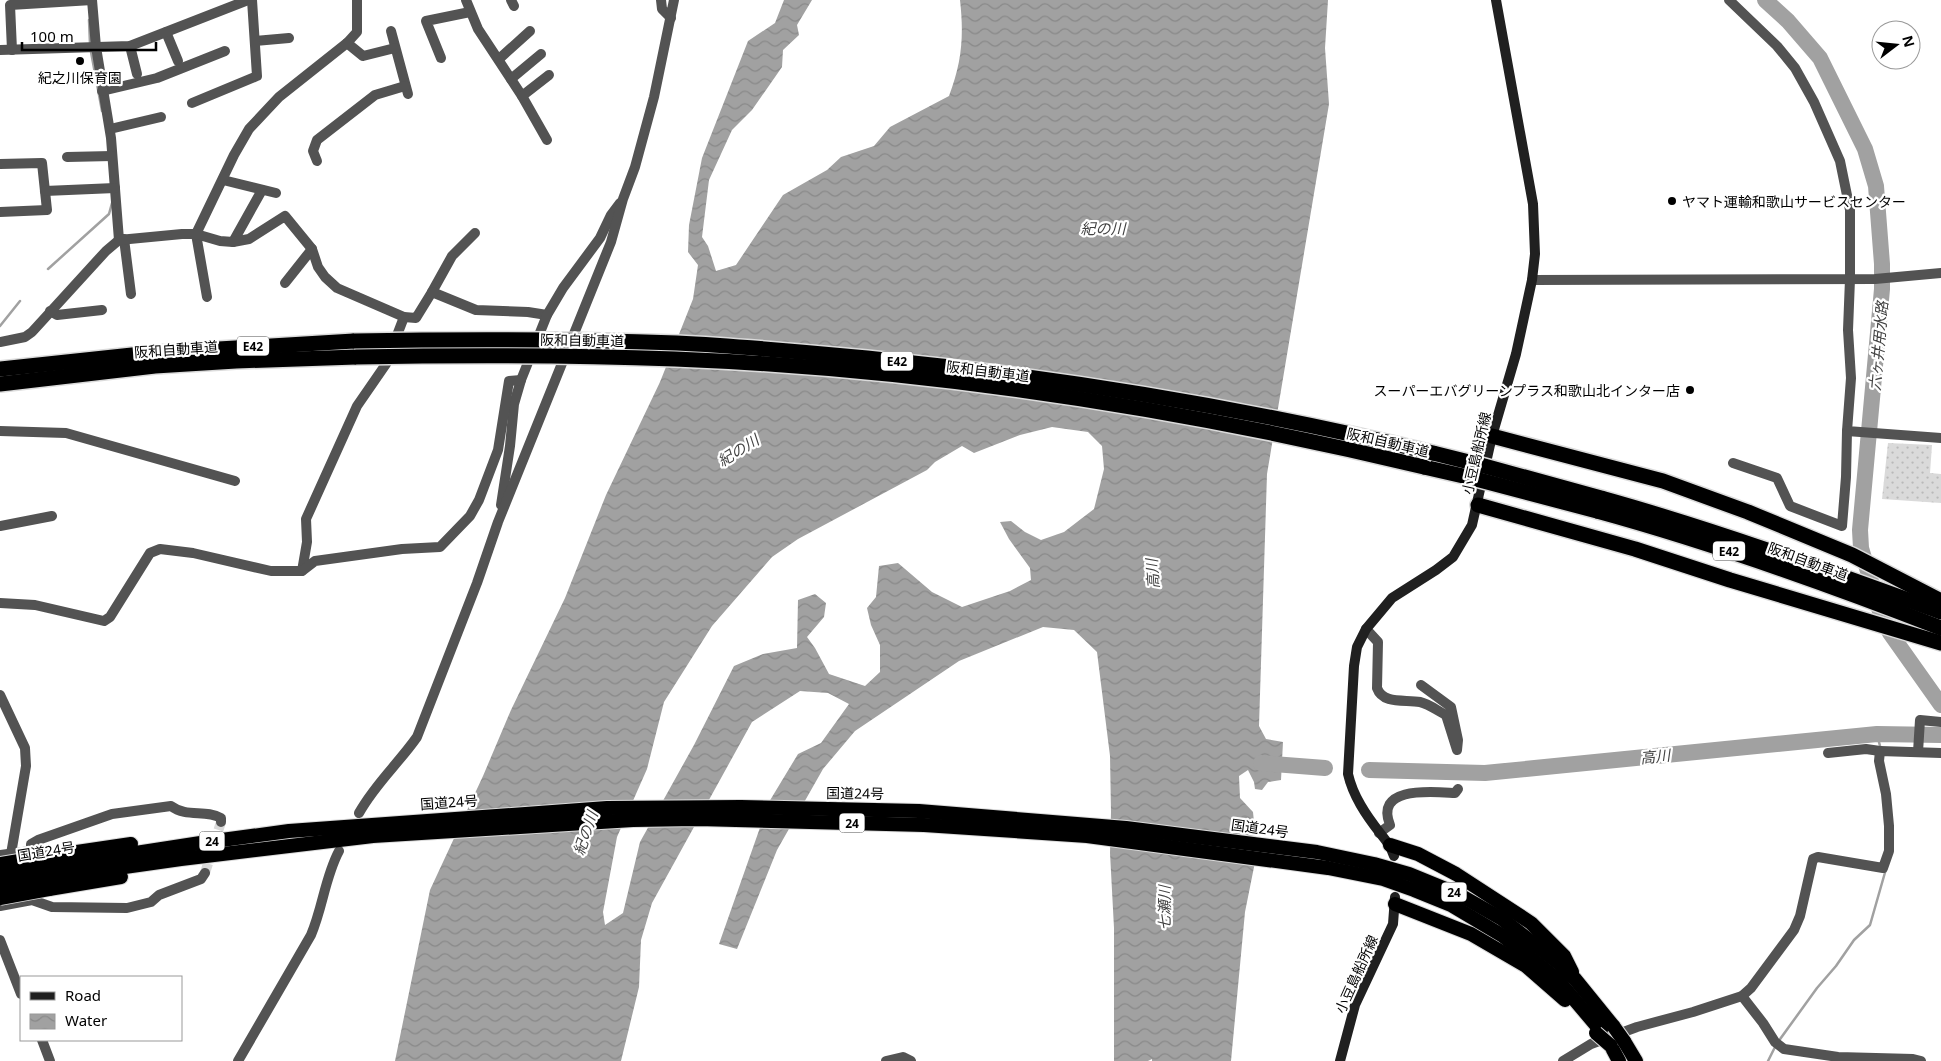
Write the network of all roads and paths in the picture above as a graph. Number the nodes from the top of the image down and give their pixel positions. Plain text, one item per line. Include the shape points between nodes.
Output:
1 (90, 0) edge
2 (250, 0) edge
3 (356, 0) edge
4 (466, 0) edge
5 (661, 0) edge
6 (674, 0) edge
7 (1496, 0) edge
8 (1729, 0) edge
9 (470, 12) junction
10 (671, 18) junction
11 (391, 31) dead end
12 (530, 31) dead end
13 (166, 32) junction
14 (289, 38) dead end
15 (255, 42) junction
16 (347, 43) junction
17 (130, 46) junction
18 (96, 47) junction
19 (395, 48) junction
20 (0, 50) edge
21 (12, 50) junction
22 (225, 51) dead end
23 (541, 54) dead end
24 (441, 58) dead end
25 (498, 59) junction
26 (178, 62) dead end
27 (136, 74) dead end
28 (549, 75) dead end
29 (511, 79) junction
30 (102, 91) junction
31 (522, 96) junction
32 (192, 103) dead end
33 (160, 117) dead end
34 (110, 129) junction
35 (547, 140) dead end
36 (110, 156) junction
37 (67, 157) dead end
38 (317, 161) dead end
39 (0, 164) edge
40 (223, 180) junction
41 (112, 188) junction
42 (262, 190) junction
43 (45, 191) junction
44 (276, 193) dead end
45 (623, 199) junction
46 (0, 212) edge
47 (475, 233) dead end
48 (196, 234) junction
49 (122, 239) junction
50 (233, 242) junction
51 (312, 249) junction
52 (1941, 273) edge
53 (1850, 279) junction
54 (1532, 280) junction
55 (285, 283) dead end
56 (432, 292) junction
57 (131, 294) dead end
58 (206, 297) dead end
59 (102, 310) dead end
60 (50, 311) junction
61 (547, 315) junction
62 (404, 317) junction
63 (0, 342) edge
64 (153, 360) junction
65 (0, 369) edge
66 (521, 380) junction
67 (0, 384) edge
68 (0, 431) edge
69 (1847, 431) junction
70 (1492, 436) junction
71 (1941, 438) edge
72 (1733, 463) dead end
73 (1475, 471) junction
74 (235, 481) dead end
75 (1599, 504) junction
76 (1478, 505) junction
77 (52, 516) dead end
78 (498, 522) junction
79 (0, 526) edge
80 (302, 571) junction
81 (1941, 601) edge
82 (0, 603) edge
83 (1941, 612) edge
84 (1941, 628) edge
85 (1366, 629) junction
86 (1941, 643) edge
87 (1421, 685) dead end
88 (0, 695) edge
89 (1941, 722) edge
90 (1918, 749) junction
91 (1880, 751) junction
92 (1941, 752) edge
93 (1828, 753) dead end
94 (1458, 789) dead end
95 (360, 813) dead end
96 (221, 822) dead end
97 (376, 830) junction
98 (1380, 833) junction
99 (340, 851) dead end
100 (1392, 851) joint
101 (11, 854) junction
102 (0, 855) edge
103 (1329, 862) junction
104 (0, 864) edge
105 (43, 869) junction
106 (205, 873) tunnel mouth
107 (0, 875) edge
108 (0, 886) edge
109 (0, 898) edge
110 (32, 900) junction
111 (1395, 901) joint
112 (0, 906) edge
113 (0, 940) edge
114 (1563, 960) junction
115 (1556, 985) junction
116 (20, 991) edge
117 (1742, 996) junction
118 (1604, 1030) junction
119 (42, 1041) edge
120 (50, 1061) edge
121 (238, 1061) edge
122 (886, 1061) edge
123 (911, 1061) edge
124 (1340, 1061) edge
125 (1563, 1061) edge
126 (1619, 1061) edge
127 (1636, 1061) edge
128 (1921, 1061) edge

1 - 18 street
1 - 21 street via 10,5
2 - 13 street
2 - 15 street
3 - 16 street via 357,32
4 - 9 street
5 - 10 street via 662,9
6 - 10 street
7 - 54 main road, 小豆島船所線 via 1533,204
8 - 53 street via 1795,68 1831,138 1840,161 1850,210
9 - 24 street via 426,21
9 - 25 street
10 - 45 street via 654,97
11 - 19 street
12 - 25 street
13 - 17 street
13 - 26 street
14 - 15 street
15 - 32 street via 257,76
16 - 19 street via 363,56
16 - 40 street via 279,97 249,129
17 - 18 street
17 - 27 street
18 - 21 street
18 - 30 street
19 - 38 street via 406,90 375,95 317,140 313,151
20 - 21 street
22 - 30 street via 157,78
23 - 29 street
25 - 29 street
28 - 31 street
29 - 31 street
30 - 34 street
31 - 35 street
33 - 34 street
34 - 36 street
36 - 37 street
36 - 41 street
39 - 43 street via 42,163
40 - 42 street
40 - 48 street
41 - 43 street
41 - 49 street
42 - 44 street
42 - 50 street
43 - 46 street via 47,210
45 - 61 street
45 - 78 street via 611,242
47 - 56 street via 452,256
48 - 49 street
48 - 50 street
48 - 58 street
49 - 57 street
49 - 60 street
50 - 51 street via 249,239 284,216
51 - 55 street
51 - 62 street via 318,267 336,288
52 - 53 street
53 - 54 street
53 - 69 street via 1848,330 1851,378
54 - 70 main road, 小豆島船所線 via 1516,354
56 - 61 street via 476,310
56 - 62 street via 416,318
59 - 60 street via 57,315
60 - 63 street via 25,337
61 - 66 street
62 - 80 street via 386,364 357,406 306,519 307,542
64 - 65 highway, 阪和自動車道 / E42
64 - 67 highway, 阪和自動車道 / E42
64 - 73 highway, 阪和自動車道 / E42, bridge via 553,355 793,366 906,377 1130,407 1255,429 1424,467
64 - 73 highway, 阪和自動車道 / E42, bridge via 354,341 555,339 798,351 1025,376 1135,392 1433,453
66 - 78 street via 514,404
66 - 80 street via 510,381 498,450 479,500 470,516 440,548 402,549 315,562
68 - 74 street via 66,433
69 - 71 street
69 - 72 street via 1842,526 1790,506 1777,478
70 - 76 main road, 小豆島船所線
70 - 81 highway via 1662,481 1748,512 1852,556
73 - 75 highway, 阪和自動車道 / E42, bridge
75 - 83 highway, 阪和自動車道 / E42 via 1718,533
75 - 84 highway, 阪和自動車道 / E42
76 - 85 main road, 小豆島船所線 via 1472,525 1453,557 1392,598
76 - 86 highway via 1635,549
77 - 79 street
78 - 95 street via 416,737 406,753 374,787
80 - 82 street via 271,571 160,549 150,553 110,617 104,621 34,605
85 - 87 street via 1378,642 1379,694 1384,698 1423,702 1446,715 1457,750 1451,707
85 - 98 main road, 小豆島船所線 via 1357,647 1354,666 1348,774 1356,796
88 - 101 street via 25,748 26,766
89 - 90 street via 1920,720
90 - 91 street
90 - 92 street
91 - 93 street via 1866,749
91 - 117 street via 1889,826 1889,850 1883,868 1818,857 1813,859 1794,930
94 - 98 street via 1455,793 1418,791 1398,797 1390,805 1387,817 1390,825
96 - 105 street via 214,814 179,812 171,806 112,814 32,844
97 - 103 highway, 国道24号 / 24 via 698,819 924,825 1087,836
97 - 105 highway, 国道24号 / 24 via 181,859
97 - 105 highway, 国道24号 / 24 via 289,831
98 - 100 main road, 小豆島船所線
99 - 121 street via 326,882 311,935
100 - 114 highway, 24 via 1418,854 1456,874 1530,923
101 - 102 street
101 - 105 street
103 - 114 highway, 国道24号 / 24 via 1374,864 1458,894
103 - 115 highway, 国道24号 / 24 via 1452,905 1503,936
104 - 105 highway, bridge
105 - 107 highway, 国道24号 / 24, bridge
105 - 108 highway, 国道24号 / 24, bridge
105 - 109 highway, bridge
105 - 110 street
106 - 110 street via 201,879 159,895 151,902 127,908 52,907
110 - 112 street
111 - 115 highway, 24 via 1471,934
111 - 124 main road, 小豆島船所線 via 1393,924 1355,1005
113 - 116 street
114 - 118 highway, 24
115 - 118 highway, 国道24号 / 24
117 - 125 street via 1590,1044
117 - 128 street via 1784,1049 1838,1057
118 - 126 highway, 24, bridge
118 - 127 highway, 24, bridge via 1624,1041
119 - 120 street
122 - 123 street via 903,1057

